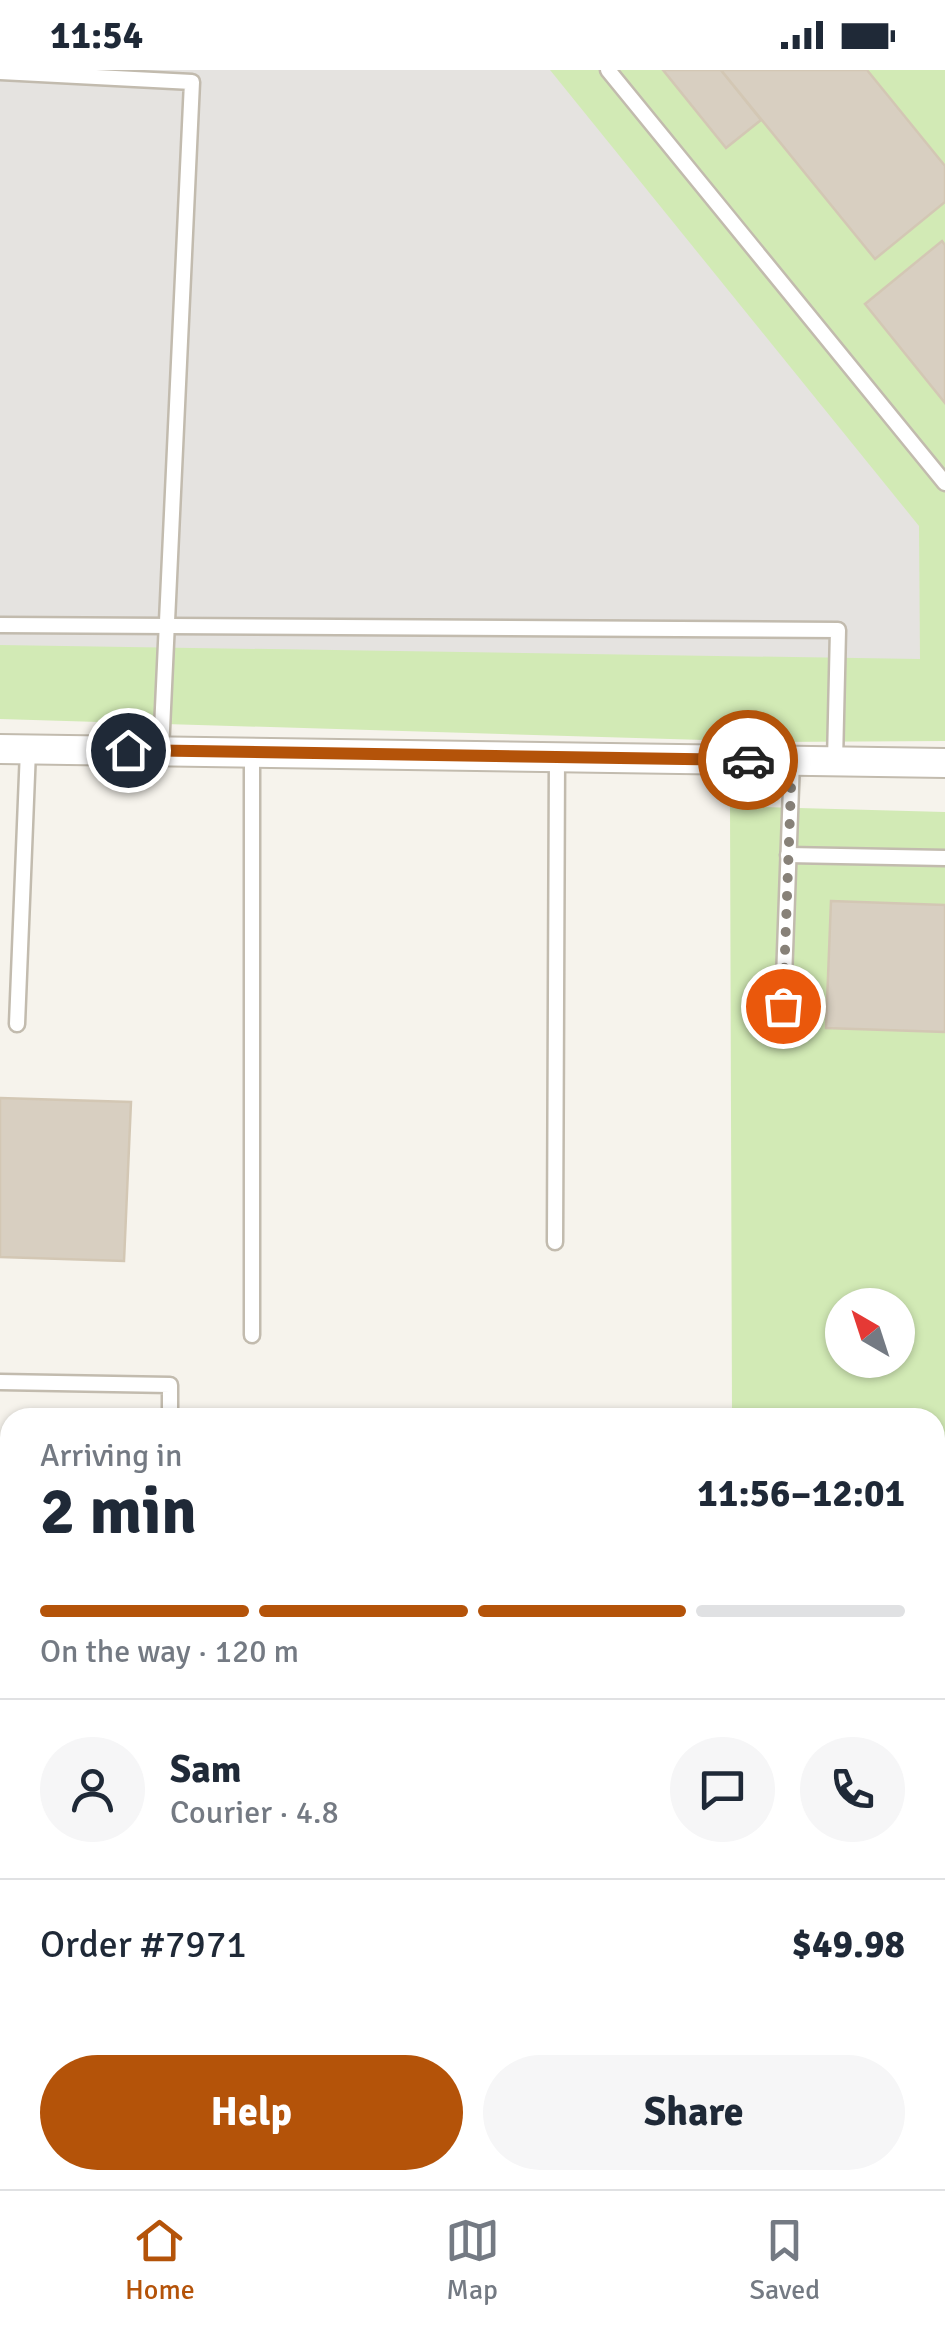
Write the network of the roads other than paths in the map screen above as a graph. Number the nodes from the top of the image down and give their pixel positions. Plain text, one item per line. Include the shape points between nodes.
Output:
1 (608, 70) edge
2 (0, 72) edge
3 (945, 483) edge
4 (0, 625) edge
5 (166, 626) junction
6 (14, 749) edge
7 (161, 750) junction
8 (252, 752) junction
9 (557, 757) junction
10 (792, 760) junction
11 (834, 761) junction
12 (945, 763) edge
13 (788, 855) junction
14 (945, 858) edge
15 (783, 1006) dead end
16 (17, 1024) dead end
17 (555, 1242) dead end
18 (252, 1336) dead end
19 (0, 1382) edge
20 (170, 1408) edge

1 - 3 lane
2 - 5 lane via 192,82
4 - 5 lane
5 - 7 lane
5 - 11 lane via 838,630
6 - 7 street
6 - 16 lane
7 - 8 street
8 - 9 street
8 - 18 lane
9 - 10 street
9 - 17 lane
10 - 11 street
10 - 13 lane
11 - 12 street
13 - 14 lane
13 - 15 lane
19 - 20 lane via 170,1384

